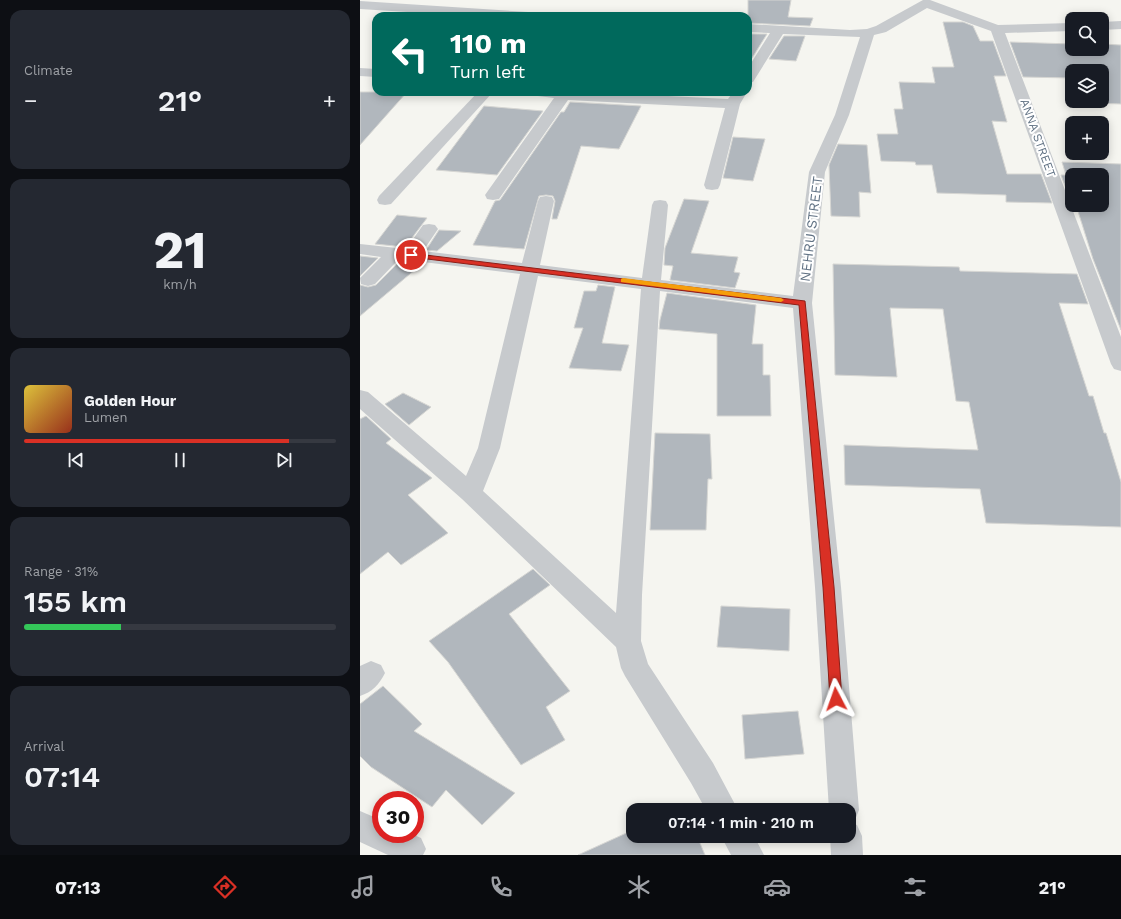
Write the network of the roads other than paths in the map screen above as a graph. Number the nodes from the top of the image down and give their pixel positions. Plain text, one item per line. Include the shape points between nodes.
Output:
1 (926, 2) edge
2 (360, 5) edge
3 (467, 12) edge
4 (1121, 25) edge
5 (1109, 26) edge
6 (1065, 27) edge
7 (752, 28) edge
8 (997, 29) junction
9 (779, 30) junction
10 (868, 33) junction
11 (369, 73) edge
12 (752, 73) edge
13 (360, 83) edge
14 (482, 96) edge
15 (563, 96) edge
16 (650, 96) edge
17 (736, 98) edge
18 (712, 185) dead end
19 (493, 195) dead end
20 (385, 200) dead end
21 (546, 201) dead end
22 (660, 205) dead end
23 (429, 228) dead end
24 (360, 249) edge
25 (403, 254) junction
26 (529, 269) junction
27 (368, 280) dead end
28 (651, 284) junction
29 (802, 303) junction
30 (1121, 364) edge
31 (360, 397) edge
32 (470, 492) junction
33 (628, 641) junction
34 (719, 803) edge
35 (843, 803) edge
36 (360, 826) edge
37 (741, 843) edge
38 (846, 843) edge
39 (410, 849) dead end
40 (748, 855) edge
41 (847, 855) edge

1 - 8 street
1 - 10 street via 881,29
2 - 3 street
4 - 5 street
6 - 8 street
7 - 9 street
8 - 30 street, ANNA STREET
9 - 10 street
9 - 12 street
10 - 29 street, NEHRU STREET via 842,115 816,172
11 - 13 street
14 - 20 street
15 - 19 street
16 - 17 street
17 - 18 street
21 - 26 street
22 - 28 street
23 - 25 street
24 - 25 street
25 - 26 street
25 - 27 street
26 - 28 street
26 - 32 street via 489,448
28 - 29 street
28 - 33 street
29 - 35 street, NEHRU STREET via 828,587
31 - 32 street
32 - 33 street
33 - 34 street via 635,668
36 - 39 street
37 - 40 street
38 - 41 street

